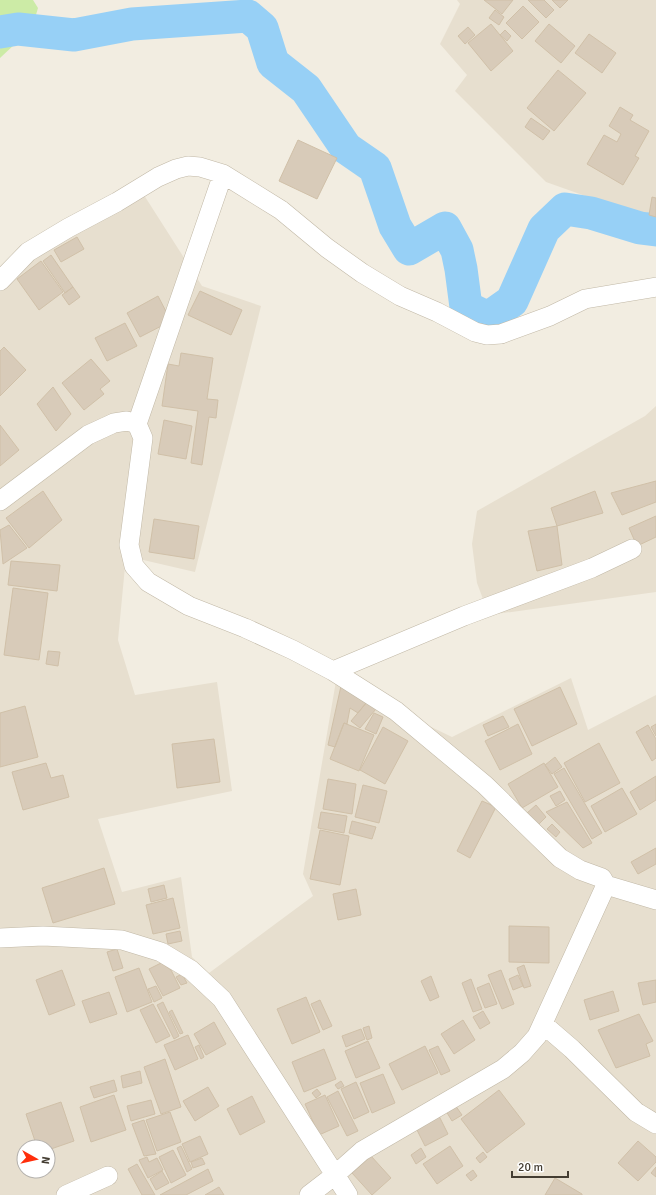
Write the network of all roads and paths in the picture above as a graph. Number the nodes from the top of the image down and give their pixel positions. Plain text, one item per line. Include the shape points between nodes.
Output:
1 (222, 174) junction
2 (0, 281) edge
3 (656, 287) edge
4 (137, 424) junction
5 (0, 501) edge
6 (632, 549) dead end
7 (333, 671) junction
8 (606, 885) junction
9 (656, 900) edge
10 (0, 938) edge
11 (543, 1024) junction
12 (656, 1124) edge
13 (335, 1175) junction
14 (108, 1176) dead end
15 (66, 1195) edge
16 (309, 1195) edge
17 (348, 1195) edge

1 - 2 street via 200,167 176,169 28,252
1 - 3 street via 281,210 362,273 400,296 475,332 487,335 501,334 550,316 585,299
1 - 4 street
4 - 5 street via 127,421 114,423 88,435
4 - 7 street via 143,438 129,545 134,566 148,582 189,606 245,628
6 - 7 street via 592,568 464,616
7 - 8 street via 396,711 485,785 560,858 580,870 602,878
8 - 9 street
8 - 11 street
10 - 13 street via 43,936 122,940 161,952 191,970 222,999
11 - 12 street via 572,1048 636,1112
11 - 13 street via 537,1036 522,1053 503,1069 362,1151
13 - 16 street
13 - 17 street
14 - 15 street

